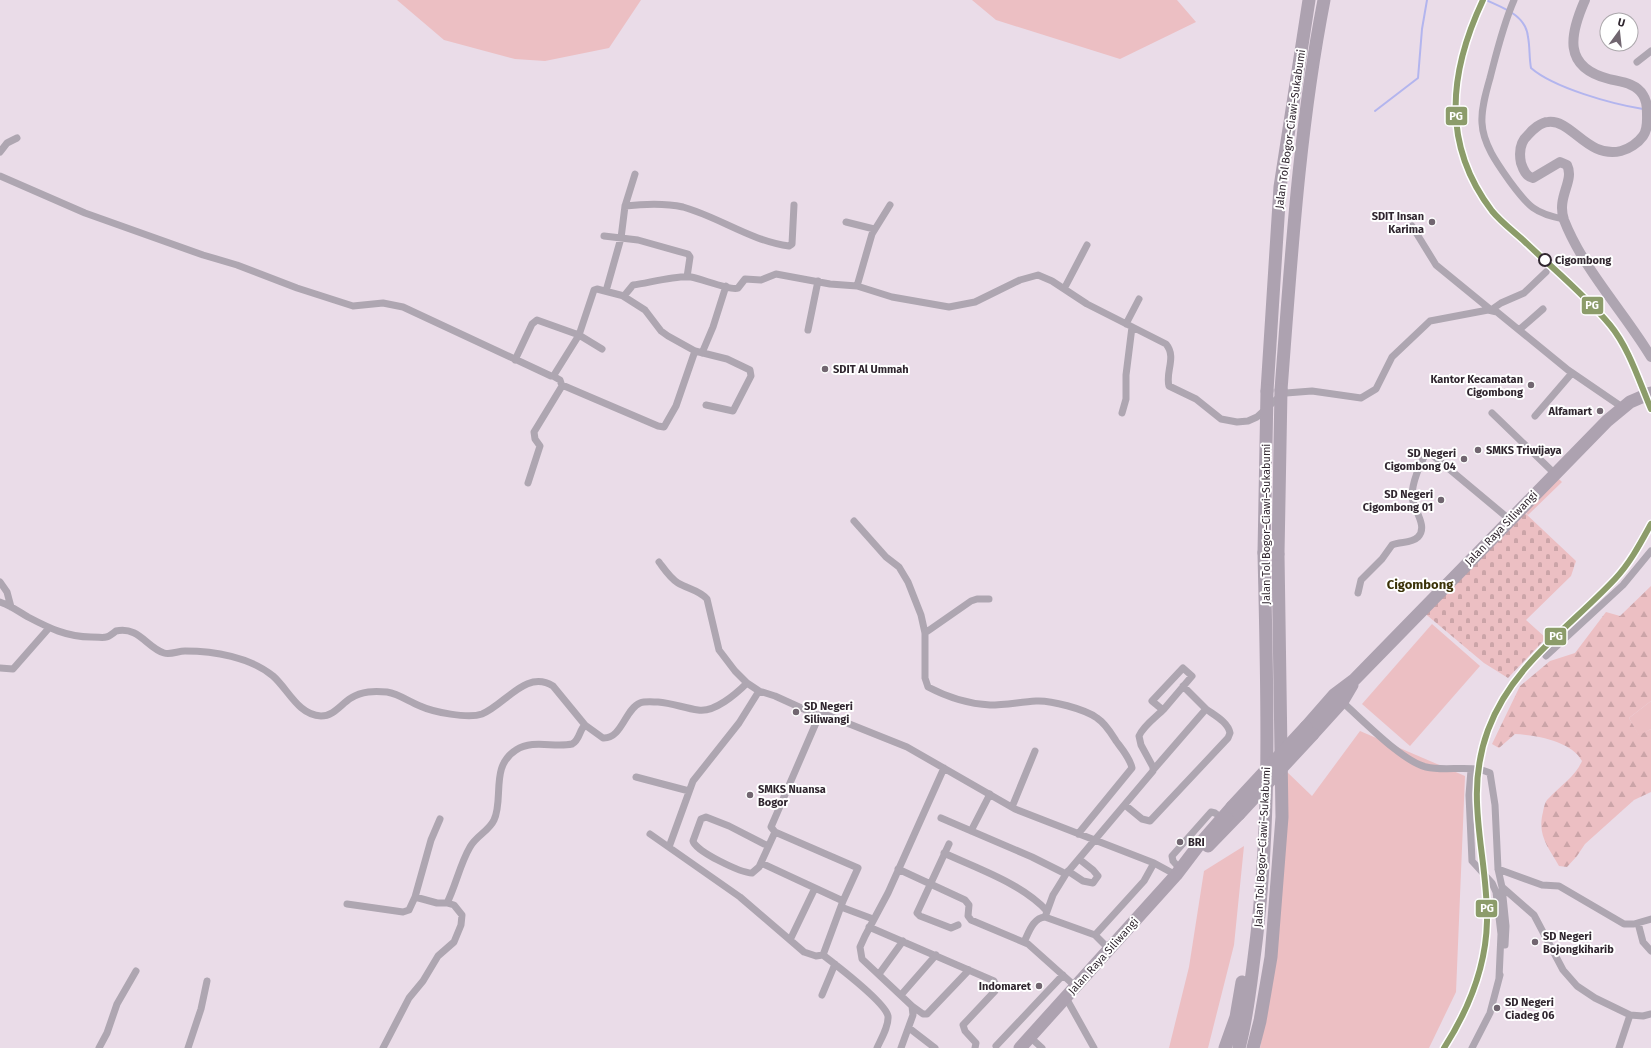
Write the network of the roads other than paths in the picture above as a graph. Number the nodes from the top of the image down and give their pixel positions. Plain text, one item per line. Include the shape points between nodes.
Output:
1 (1324, 0) edge
2 (1514, 0) edge
3 (1585, 0) edge
4 (1308, 6) edge
5 (1651, 51) edge
6 (1637, 62) dead end
7 (1648, 103) edge
8 (17, 138) dead end
9 (0, 152) edge
10 (634, 174) dead end
11 (0, 176) edge
12 (794, 205) dead end
13 (890, 205) dead end
14 (625, 206) junction
15 (1564, 219) junction
16 (846, 222) dead end
17 (1412, 226) dead end
18 (874, 229) junction
19 (604, 236) dead end
20 (621, 238) junction
21 (1087, 245) dead end
22 (1546, 272) dead end
23 (687, 277) junction
24 (818, 281) junction
25 (726, 286) junction
26 (857, 286) junction
27 (1064, 289) junction
28 (606, 291) junction
29 (623, 296) junction
30 (1139, 299) dead end
31 (1543, 309) dead end
32 (1491, 310) junction
33 (1129, 326) junction
34 (808, 330) dead end
35 (1519, 330) junction
36 (579, 335) junction
37 (602, 349) dead end
38 (699, 352) junction
39 (1651, 357) edge
40 (515, 360) junction
41 (1572, 373) junction
42 (553, 376) junction
43 (562, 385) junction
44 (1651, 393) edge
45 (706, 405) dead end
46 (1622, 407) junction
47 (1122, 414) dead end
48 (1492, 414) dead end
49 (1535, 416) dead end
50 (1554, 473) junction
51 (528, 483) dead end
52 (1509, 519) junction
53 (854, 521) dead end
54 (1651, 552) edge
55 (659, 562) dead end
56 (0, 582) edge
57 (1358, 593) dead end
58 (989, 599) dead end
59 (0, 602) edge
60 (11, 607) junction
61 (49, 628) junction
62 (925, 633) junction
63 (1546, 656) dead end
64 (0, 668) edge
65 (747, 683) junction
66 (1183, 686) junction
67 (759, 691) junction
68 (1338, 699) junction
69 (1206, 709) junction
70 (1162, 710) junction
71 (819, 716) junction
72 (585, 725) junction
73 (1035, 751) dead end
74 (944, 768) junction
75 (1154, 769) junction
76 (1471, 770) junction
77 (636, 777) dead end
78 (689, 791) junction
79 (990, 794) junction
80 (1125, 805) junction
81 (1012, 807) junction
82 (1235, 811) junction
83 (941, 818) dead end
84 (440, 819) dead end
85 (970, 831) junction
86 (775, 832) junction
87 (650, 834) dead end
88 (1078, 834) junction
89 (1096, 841) junction
90 (949, 844) dead end
91 (768, 846) junction
92 (669, 848) junction
93 (944, 853) junction
94 (1079, 859) junction
95 (761, 863) junction
96 (1154, 864) junction
97 (1498, 868) junction
98 (898, 869) junction
99 (1181, 869) junction
100 (1067, 873) junction
101 (930, 884) junction
102 (1502, 887) junction
103 (814, 888) junction
104 (415, 897) junction
105 (447, 903) junction
106 (347, 904) dead end
107 (842, 904) junction
108 (1046, 914) junction
109 (1260, 916) junction
110 (874, 919) junction
111 (1651, 919) edge
112 (1638, 923) junction
113 (958, 925) dead end
114 (869, 927) junction
115 (1095, 935) junction
116 (790, 940) junction
117 (903, 941) junction
118 (1024, 942) junction
119 (1109, 949) junction
120 (1651, 951) edge
121 (823, 955) junction
122 (936, 955) junction
123 (835, 964) junction
124 (969, 970) junction
125 (136, 971) dead end
126 (879, 974) junction
127 (1063, 974) junction
128 (1499, 978) junction
129 (207, 981) dead end
130 (1075, 986) junction
131 (822, 995) dead end
132 (901, 995) junction
133 (1066, 996) junction
134 (912, 1006) junction
135 (1651, 1014) edge
136 (1630, 1015) junction
137 (908, 1028) junction
138 (1030, 1037) junction
139 (996, 1046) dead end
140 (99, 1048) edge
141 (188, 1048) edge
142 (383, 1048) edge
143 (877, 1048) edge
144 (901, 1048) edge
145 (934, 1048) edge
146 (975, 1048) edge
147 (1020, 1048) edge
148 (1042, 1048) edge
149 (1094, 1048) edge
150 (1225, 1048) edge
151 (1239, 1048) edge
152 (1253, 1048) edge
153 (1472, 1048) edge
154 (1619, 1048) edge

1 - 152 highway, Jalan Tol Bogor–Ciawi–Sukabumi, bridge via 1297,189 1281,390 1278,554 1282,817 1271,957
2 - 15 street via 1505,20 1482,114 1485,138 1496,162 1533,209 1541,214
3 - 7 main road via 1572,36 1572,47 1576,56 1596,74 1637,88
4 - 109 highway, Jalan Tol Bogor–Ciawi–Sukabumi, bridge via 1280,186 1267,391 1264,553 1267,756
5 - 6 street
7 - 15 main road via 1647,125 1643,137 1626,150 1612,153 1594,148 1566,127 1554,122 1543,123 1526,136 1521,147 1520,160 1528,177 1536,178 1560,162 1566,163 1569,168 1570,176 1561,203
8 - 9 street via 7,143
10 - 14 street
11 - 40 street via 85,213 297,288 353,306 383,303 403,307
12 - 14 street via 792,244 789,246 747,233 682,207 645,204
13 - 18 street
14 - 20 street
15 - 39 main road via 1583,258 1633,327
16 - 18 street
17 - 32 street via 1436,265
18 - 26 street
19 - 20 street
20 - 23 street via 688,254 690,257
20 - 28 street
21 - 27 street
22 - 32 street via 1524,293
23 - 25 street
23 - 29 street via 633,285
24 - 25 street via 773,274 761,280 745,279 737,289
24 - 26 street
24 - 34 street
25 - 38 street via 713,326
26 - 27 street via 886,295 949,307 975,302 1034,275 1042,276
27 - 33 street
28 - 29 street
28 - 36 street via 599,288 594,290
29 - 38 street via 645,310 664,334
30 - 33 street
31 - 35 street
32 - 33 street via 1430,321 1394,354 1376,390 1364,398 1356,399 1312,391 1286,394 1257,416 1242,422 1221,419 1196,399 1170,388 1169,348 1163,342
32 - 35 street
33 - 47 street via 1126,399
35 - 41 street
36 - 37 street
36 - 40 street via 537,320 532,324
36 - 42 street
38 - 43 street via 664,427
38 - 45 street via 727,359 751,372 733,411
40 - 42 street
41 - 46 street
41 - 49 street
42 - 43 street via 560,380
43 - 51 street via 534,432 540,446
44 - 46 highway, Jalan Raya Siliwangi
46 - 50 highway, Jalan Raya Siliwangi
48 - 50 street
50 - 52 highway, Jalan Raya Siliwangi
52 - 57 street via 1427,452 1412,496 1420,522 1419,537 1392,545 1361,580
52 - 68 highway, Jalan Raya Siliwangi
53 - 62 street via 875,546 904,573 921,615
54 - 63 street via 1623,585
55 - 65 street via 669,576 679,584 702,594 707,599 719,650
56 - 60 street via 7,592
58 - 62 street via 971,601
59 - 60 street
60 - 61 street
61 - 64 street via 13,669
61 - 72 street via 72,636 104,639 116,631 124,630 138,635 165,654 207,651 234,658 257,666 272,675 303,709 316,715 330,714 354,696 378,691 398,694 428,709 476,715 488,711 521,687 541,681 553,686
62 - 88 street via 925,681 931,689 976,703 1044,701 1090,714 1105,725 1132,768
65 - 67 street
65 - 72 street via 730,699 704,710 666,703 640,703 616,732 606,738 600,737
66 - 69 street
66 - 70 street
66 - 70 street via 1192,676 1180,665 1152,701
67 - 71 street
67 - 78 street via 739,723 701,769
68 - 76 street via 1364,723 1418,764 1433,768
68 - 82 highway, Jalan Raya Siliwangi, bridge
69 - 75 street
69 - 80 street via 1229,729 1228,738 1150,821 1142,819
70 - 75 street via 1139,736
71 - 74 street via 824,713 907,747
71 - 86 street via 771,825
72 - 105 street via 578,740 572,744 529,746 517,749 507,758 500,775 498,807 494,821 470,846
73 - 81 street
74 - 79 street
74 - 98 street
75 - 80 street
76 - 97 street via 1488,772 1491,775
76 - 128 street via 1469,795 1472,861 1492,883 1496,892 1501,934
77 - 78 street
78 - 92 street
79 - 81 street
79 - 85 street
80 - 89 street
81 - 88 street
82 - 99 highway, Jalan Raya Siliwangi via 1201,852
82 - 99 highway, Jalan Raya Siliwangi via 1222,818
83 - 85 street
84 - 104 street via 431,840
85 - 100 street
86 - 91 street
86 - 107 street via 858,868
87 - 92 street
88 - 89 street
89 - 94 street
89 - 96 street
90 - 93 street
91 - 95 street
91 - 95 street via 710,817 702,818 697,827 692,841 697,849 745,873 755,872
92 - 116 street via 740,897
93 - 101 street
93 - 108 street via 1036,899
94 - 100 street
94 - 100 street via 1096,872 1096,881 1087,883
95 - 103 street
96 - 99 street
96 - 115 street via 1144,881
97 - 102 street
97 - 112 street via 1542,885 1559,886 1618,921 1630,925
98 - 101 street
98 - 110 street
99 - 119 highway, Jalan Raya Siliwangi
100 - 108 street
101 - 113 street via 918,914 951,928
101 - 118 street via 967,902 970,920
102 - 128 street via 1506,936
102 - 136 street via 1538,921 1563,970 1572,981 1595,998
103 - 107 street
103 - 116 street
104 - 105 street
104 - 106 street via 406,912
105 - 142 street via 454,905 462,915 458,934 450,946 438,956 423,982 409,998
107 - 110 street
107 - 121 street
108 - 115 street
108 - 118 street via 1035,921
109 - 150 highway via 1252,926 1236,1017
109 - 151 highway, Jalan Tol Bogor–Ciawi–Sukabumi via 1245,1025
110 - 114 street
111 - 112 street
112 - 120 street via 1643,942
114 - 117 street
114 - 126 street via 861,943 860,956
115 - 119 street
116 - 121 street via 808,954
117 - 122 street
117 - 126 street
118 - 127 street
119 - 130 highway, Jalan Raya Siliwangi
121 - 123 street
122 - 124 street
122 - 132 street
123 - 131 street
123 - 143 street via 886,1009 888,1018
124 - 134 street via 927,1014
124 - 146 street via 992,980 996,985 993,994 963,1025 976,1043
125 - 140 street via 117,1004
126 - 132 street
127 - 130 street
127 - 139 street
128 - 153 street via 1490,1013
129 - 141 street
130 - 133 highway, Jalan Raya Siliwangi
132 - 134 street
133 - 138 highway, Jalan Raya Siliwangi
133 - 149 street
134 - 137 street via 913,1015
135 - 136 street
136 - 154 street
137 - 144 street
137 - 145 street
138 - 147 highway, Jalan Raya Siliwangi
138 - 148 street

